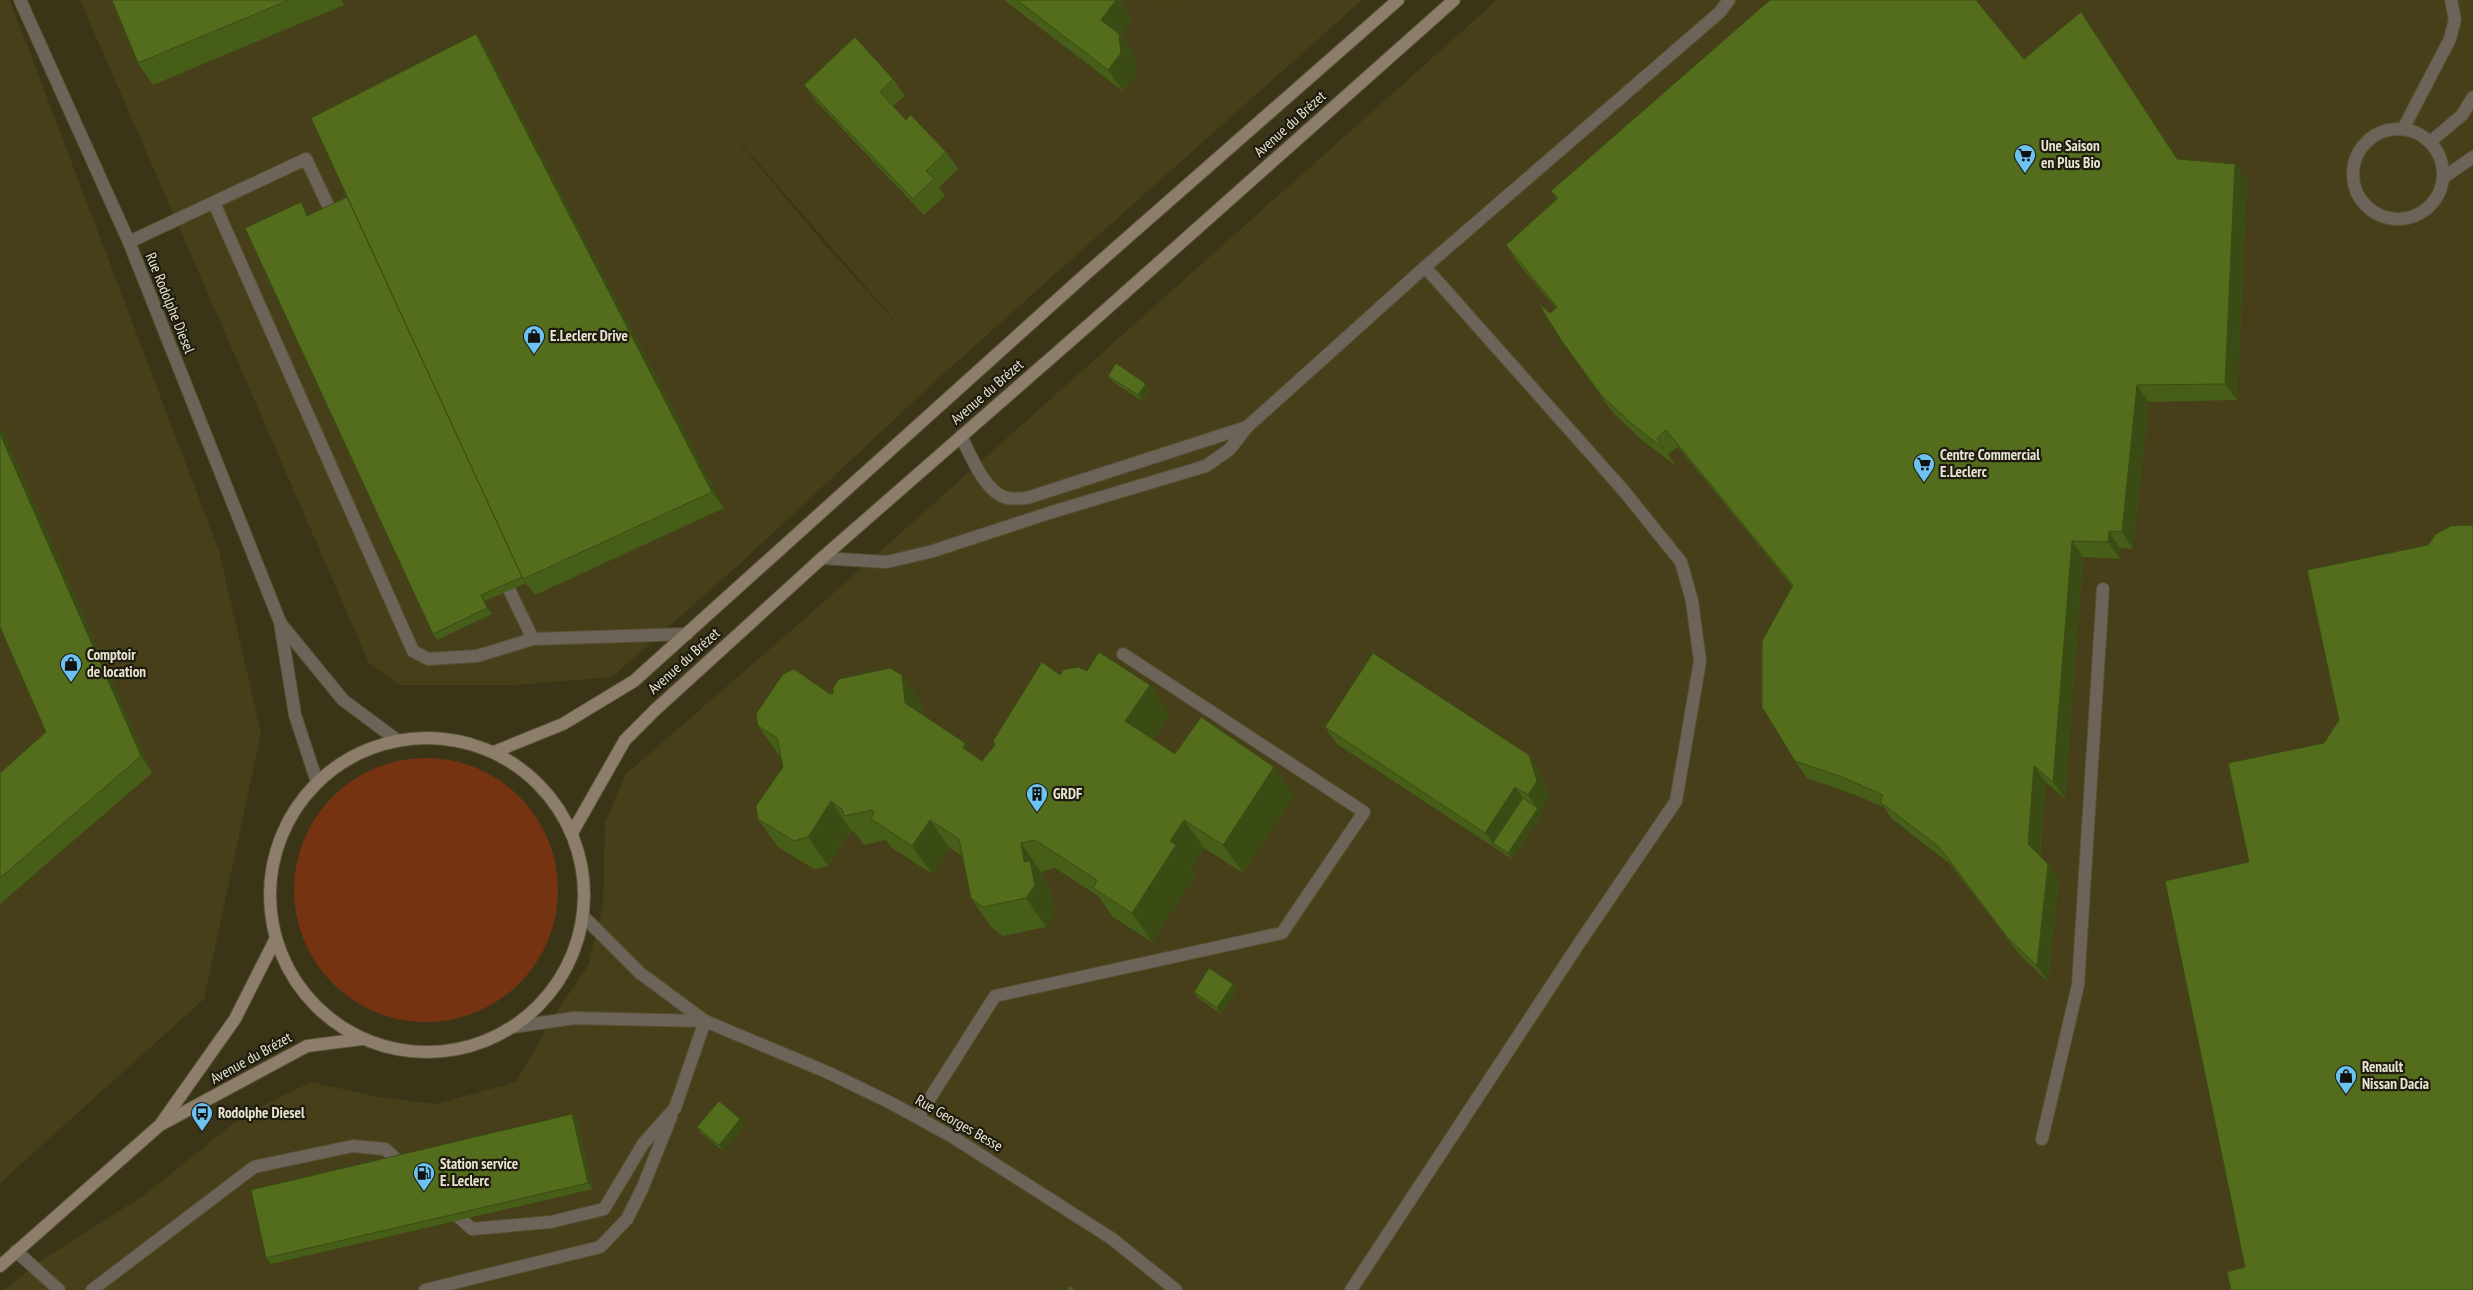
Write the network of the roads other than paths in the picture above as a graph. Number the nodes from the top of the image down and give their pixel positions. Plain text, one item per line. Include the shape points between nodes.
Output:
1 (20, 0) edge
2 (1398, 0) edge
3 (1454, 0) edge
4 (1729, 0) edge
5 (2451, 0) edge
6 (2473, 98) edge
7 (2403, 129) junction
8 (2430, 142) junction
9 (2473, 157) edge
10 (2443, 178) junction
11 (214, 203) junction
12 (340, 230) edge
13 (129, 242) junction
14 (1425, 267) junction
15 (1247, 428) junction
16 (961, 436) junction
17 (822, 558) junction
18 (495, 559) edge
19 (2103, 589) dead end
20 (280, 622) junction
21 (687, 634) junction
22 (532, 639) junction
23 (1124, 654) dead end
24 (397, 740) junction
25 (494, 752) junction
26 (317, 782) junction
27 (572, 833) junction
28 (584, 916) junction
29 (276, 940) junction
30 (705, 1021) junction
31 (513, 1027) junction
32 (362, 1039) junction
33 (675, 1108) junction
34 (918, 1117) junction
35 (160, 1124) junction
36 (2042, 1139) dead end
37 (414, 1176) edge
38 (443, 1202) edge
39 (16, 1251) junction
40 (0, 1266) edge
41 (58, 1290) edge
42 (92, 1290) edge
43 (426, 1290) edge
44 (1176, 1290) edge
45 (1351, 1290) edge

1 - 13 street, Rue Rodolphe Diesel
2 - 21 street, Avenue du Brézet via 1087,273
3 - 16 street, Avenue du Brézet
4 - 14 street via 1720,12
5 - 7 street via 2455,18 2450,39
6 - 8 street via 2462,115
7 - 8 street via 2418,133
7 - 10 street via 2381,132 2363,146 2353,174 2363,202 2388,218 2418,214 2439,193
8 - 10 street via 2443,165
9 - 10 street
11 - 12 street via 306,160
11 - 13 street
11 - 22 street via 413,651 428,660 477,656
13 - 20 street, Rue Rodolphe Diesel
14 - 15 street
14 - 45 street via 1618,484 1681,562 1692,601 1700,661 1676,801
15 - 16 street via 1027,498 1006,498 993,489 982,478
15 - 17 street via 1230,449 1206,466 933,551 887,562
16 - 17 street, Avenue du Brézet
17 - 27 street, Avenue du Brézet via 625,740
18 - 22 street
19 - 36 street via 2078,985
20 - 24 street, Rue Rodolphe Diesel via 342,700
20 - 26 street, Rue Rodolphe Diesel via 295,715
21 - 22 street
21 - 25 street, Avenue du Brézet via 634,682 596,706 563,724
23 - 34 street via 1364,812 1282,933 995,996
24 - 25 street via 430,737 463,741
24 - 26 street via 368,749 341,763
25 - 27 street via 526,772 553,800
26 - 29 street via 295,809 280,839 271,872 270,907
27 - 28 street via 584,875
28 - 30 street, Rue Georges Besse via 640,973
28 - 31 street via 573,956 559,981 540,1005
29 - 32 street via 294,981 324,1015
29 - 35 street, Avenue du Brézet via 235,1019
30 - 31 street, Rue Georges Besse via 574,1018
30 - 33 street
30 - 34 street, Rue Georges Besse via 829,1072
31 - 32 street via 479,1044 450,1053 399,1050
32 - 35 street, Avenue du Brézet via 307,1046
33 - 38 street via 643,1144 604,1209 551,1222 472,1229
33 - 43 street via 627,1219 600,1247
34 - 44 street, Rue Georges Besse via 1111,1238
35 - 39 street, Avenue du Brézet
37 - 42 street via 385,1149 353,1146 254,1167
39 - 40 street, Avenue du Brézet
39 - 41 street

